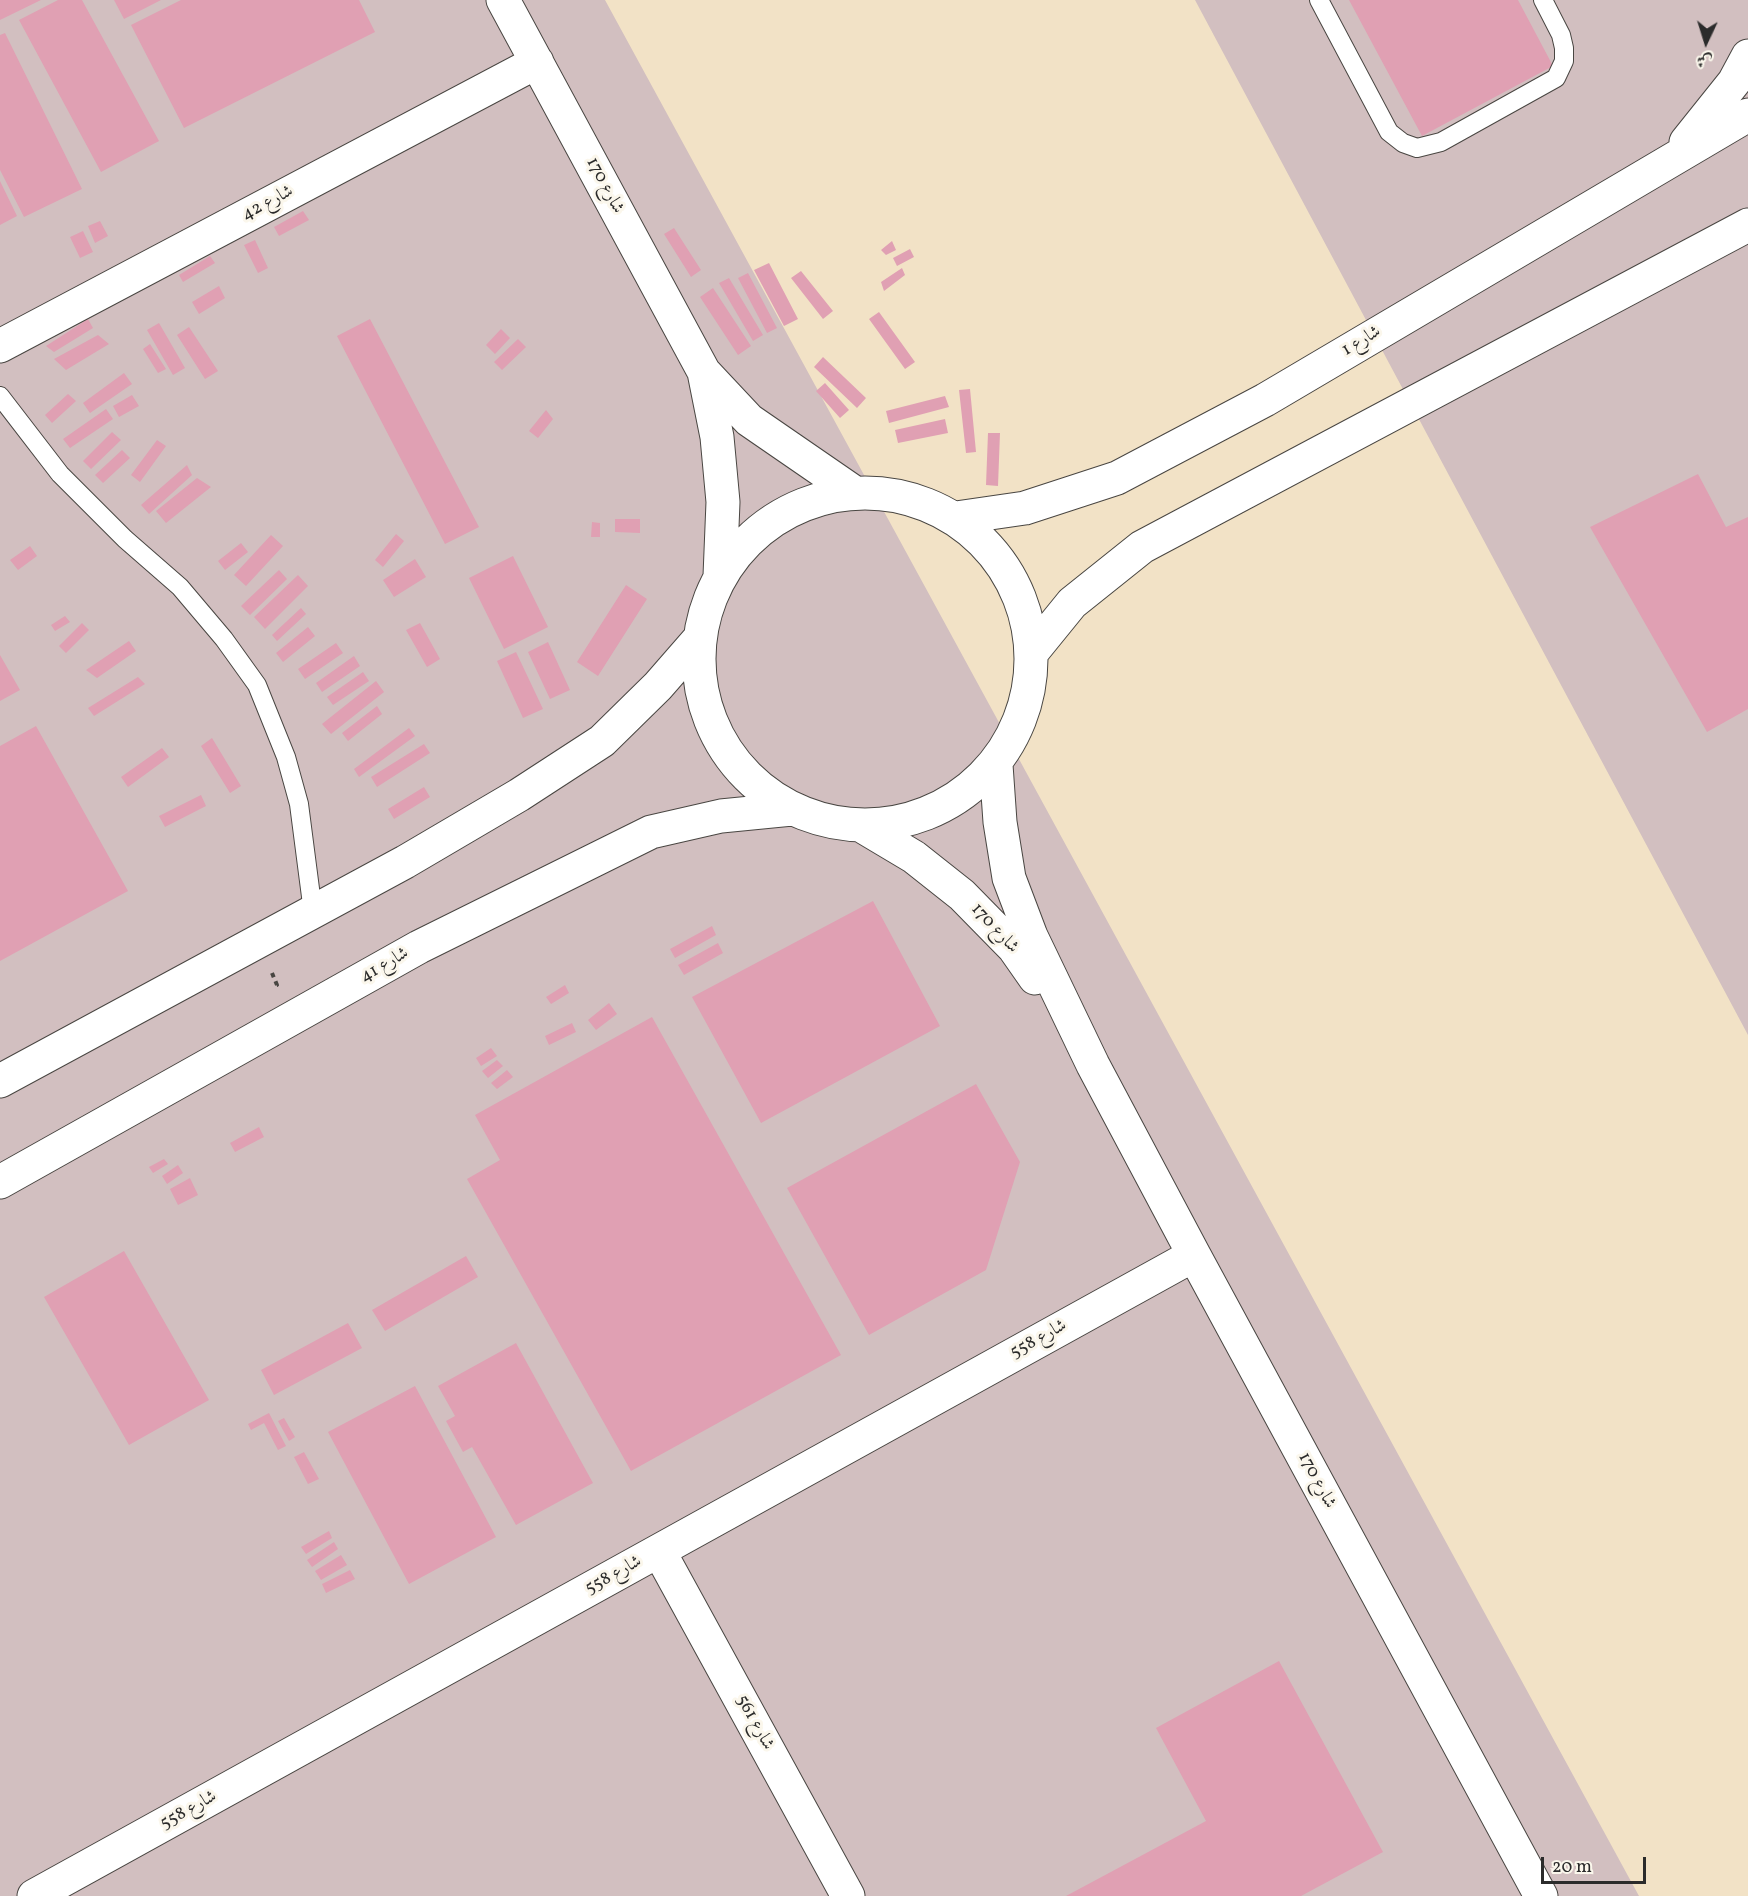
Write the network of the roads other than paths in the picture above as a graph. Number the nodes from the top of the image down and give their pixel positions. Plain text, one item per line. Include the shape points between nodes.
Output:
1 (502, 0) edge
2 (1319, 0) edge
3 (1543, 0) edge
4 (1748, 56) edge
5 (537, 62) junction
6 (1748, 115) edge
7 (1673, 158) junction
8 (1748, 225) edge
9 (1748, 237) edge
10 (1700, 250) junction
11 (0, 346) edge
12 (704, 372) junction
13 (0, 396) edge
14 (855, 493) junction
15 (956, 518) junction
16 (720, 576) junction
17 (699, 639) junction
18 (1033, 651) junction
19 (996, 765) junction
20 (792, 809) junction
21 (862, 826) junction
22 (313, 912) junction
23 (1092, 1065) junction
24 (0, 1081) edge
25 (0, 1182) edge
26 (1194, 1255) junction
27 (659, 1551) junction
28 (34, 1896) edge
29 (848, 1896) edge
30 (1541, 1896) edge

1 - 5 street, شارع 170
2 - 3 lane via 1389,132 1417,148 1440,142 1556,78 1564,61 1564,48
4 - 7 street via 1728,90
5 - 11 street, شارع 42
5 - 12 street, شارع 170
6 - 7 street, شارع 1
7 - 15 street, شارع 1 via 1264,400 1117,478 1025,508
8 - 10 street
9 - 10 street
10 - 18 street via 1142,547 1072,603
12 - 14 street, شارع 170 via 749,420
12 - 16 street, شارع 170 via 717,437 723,502
13 - 22 lane via 60,474 124,539 180,587 257,685 286,757 299,804
14 - 15 street via 908,498
14 - 16 street via 792,510 755,534
15 - 18 street via 996,554 1022,600
16 - 17 street via 706,607
17 - 20 street via 699,680 709,720 724,748 757,787
17 - 22 street via 602,741 405,862
18 - 19 street via 1025,712
19 - 21 street via 957,798 912,820
19 - 23 street, شارع 170 via 1009,878 1031,936
20 - 21 street via 826,821
20 - 25 street, شارع 41 via 721,816 651,832 419,947
21 - 23 street, شارع 170 via 915,857 962,895 1007,940
22 - 24 street
23 - 26 street, شارع 170
26 - 27 street, شارع 558
26 - 30 street, شارع 170
27 - 28 street, شارع 558
27 - 29 street, شارع 561

